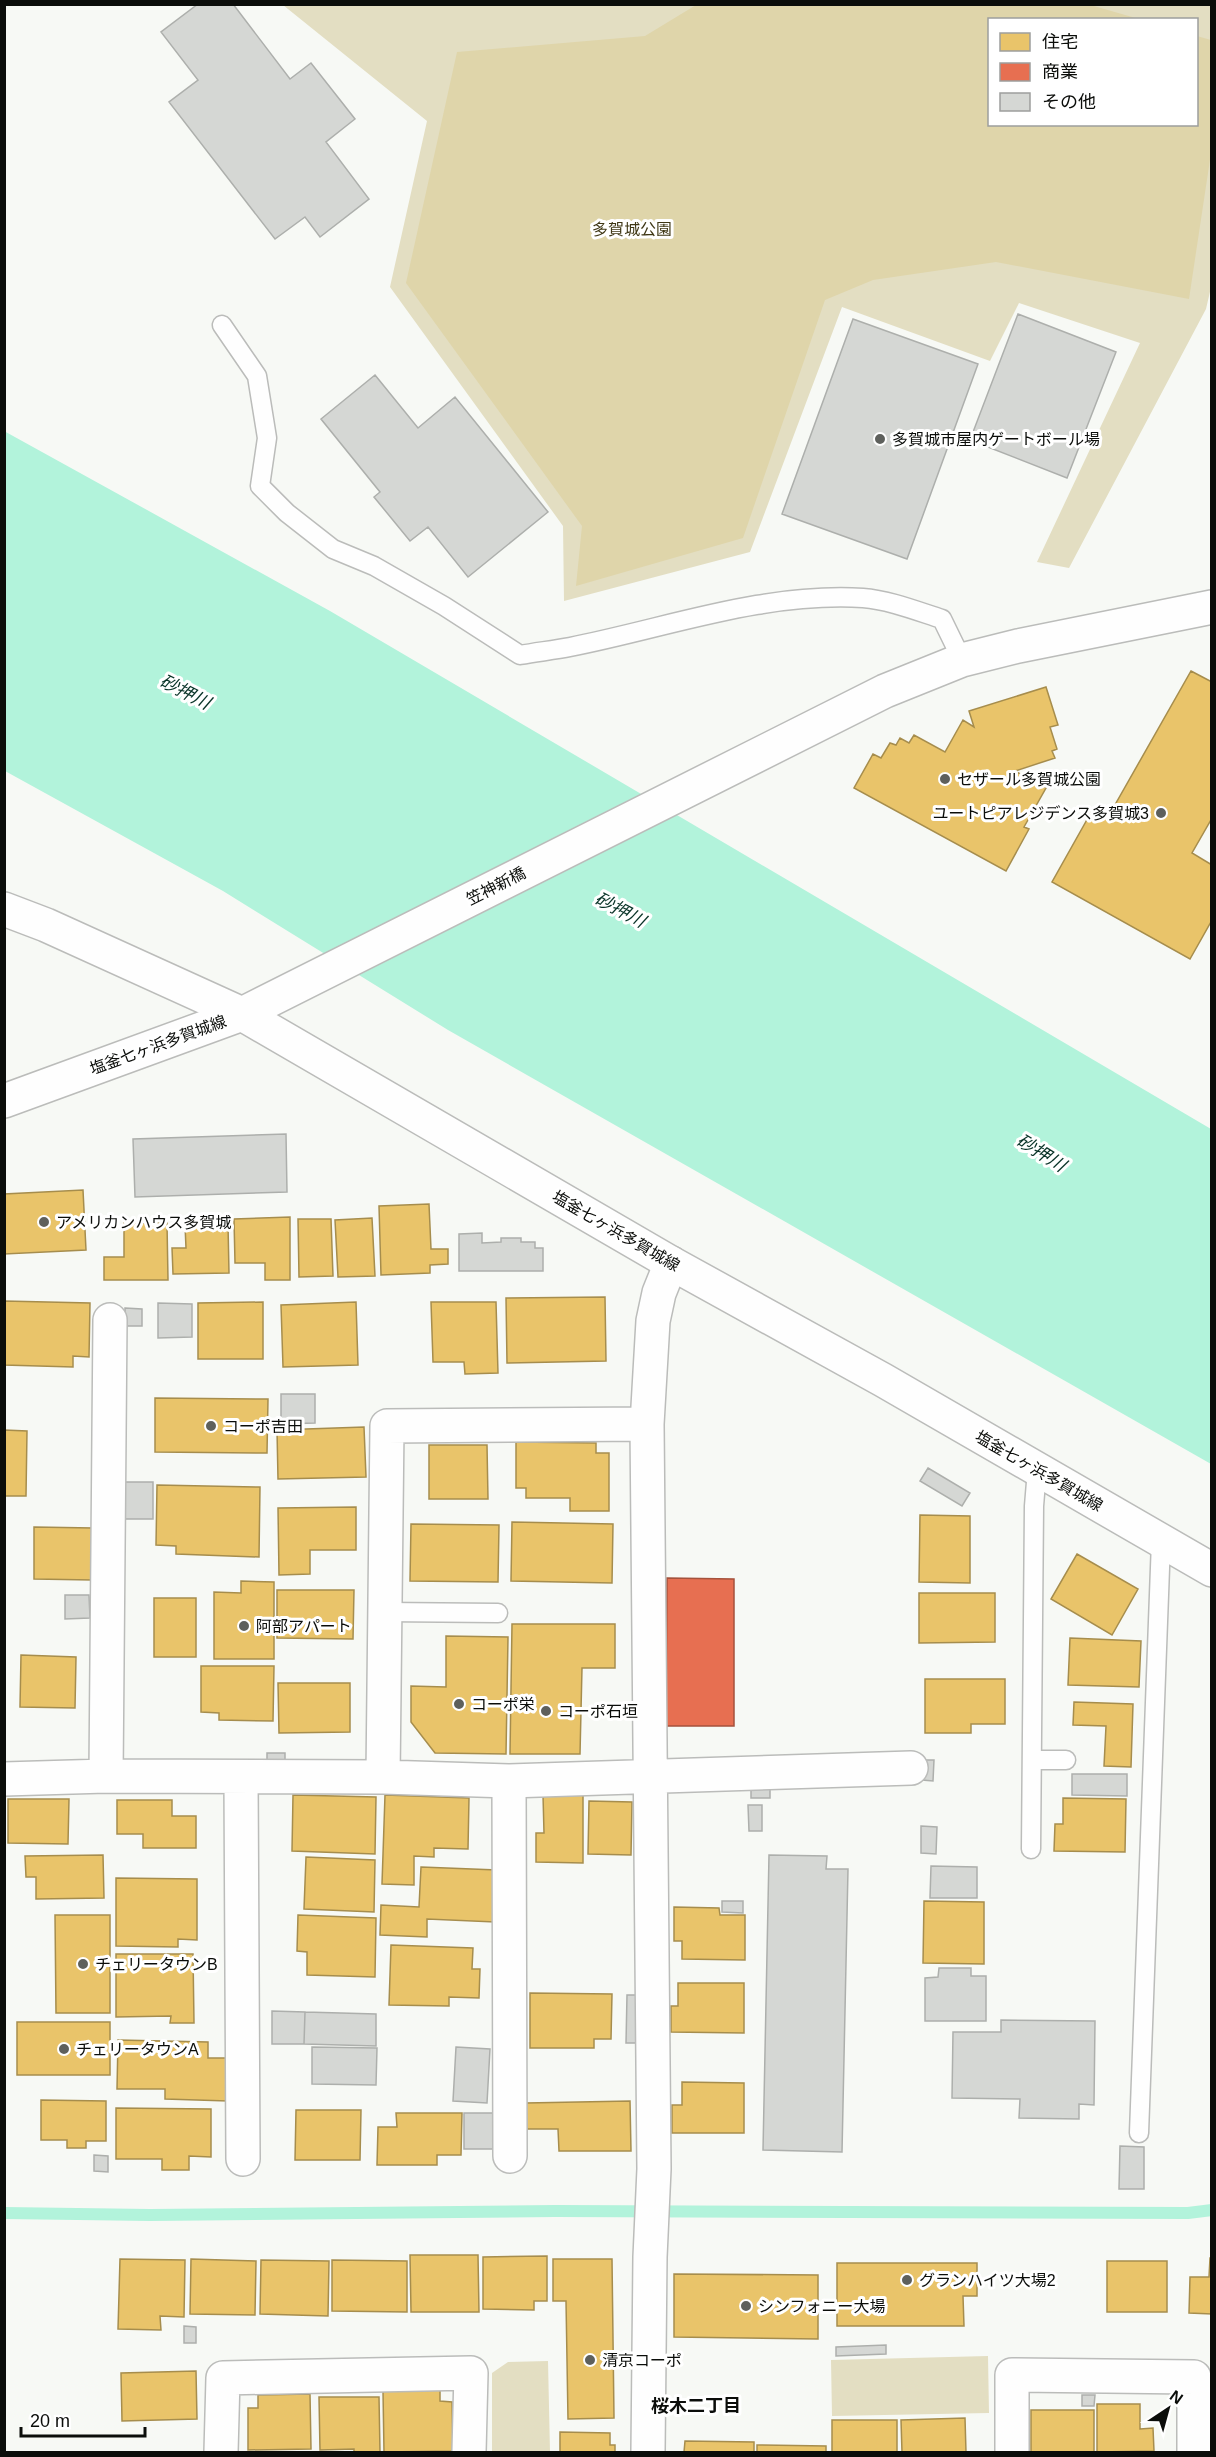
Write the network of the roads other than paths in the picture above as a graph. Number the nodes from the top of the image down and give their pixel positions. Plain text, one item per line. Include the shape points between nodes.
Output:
1 (222, 325) dead end
2 (1212, 607) edge
3 (962, 660) junction
4 (4, 909) edge
5 (242, 1014) junction
6 (4, 1101) edge
7 (671, 1263) junction
8 (110, 1320) dead end
9 (647, 1424) junction
10 (1037, 1470) junction
11 (1161, 1540) junction
12 (1212, 1570) edge
13 (383, 1612) junction
14 (498, 1613) dead end
15 (1032, 1760) junction
16 (1066, 1760) dead end
17 (910, 1768) dead end
18 (106, 1776) junction
19 (383, 1777) junction
20 (649, 1777) junction
21 (241, 1778) junction
22 (4, 1779) edge
23 (509, 1781) junction
24 (1031, 1849) dead end
25 (1139, 2133) dead end
26 (510, 2156) dead end
27 (243, 2159) dead end
28 (221, 2452) edge
29 (469, 2452) edge
30 (648, 2452) edge
31 (1012, 2452) edge
32 (1194, 2452) edge

1 - 3 lane via 257,376 267,438 260,486 333,549 374,566 520,655 800,598 865,598 942,619
2 - 3 street, 笠神新橋
3 - 5 street, 笠神新橋 via 885,691
4 - 5 street
5 - 6 street, 塩釜七ヶ浜多賀城線
5 - 7 street, 塩釜七ヶ浜多賀城線
7 - 9 street via 653,1321
7 - 10 street, 塩釜七ヶ浜多賀城線
8 - 18 street
9 - 13 street via 387,1426
9 - 20 street
10 - 11 street, 塩釜七ヶ浜多賀城線
10 - 15 lane
11 - 12 street, 塩釜七ヶ浜多賀城線
11 - 25 lane
13 - 14 lane
13 - 19 street
15 - 16 lane
15 - 24 lane
17 - 20 street
18 - 21 street
18 - 22 street
19 - 21 street
19 - 23 street
20 - 23 street
20 - 30 street via 654,2169
21 - 27 street
23 - 26 street
28 - 29 street via 223,2378 471,2373
31 - 32 street via 1012,2375 1194,2378

